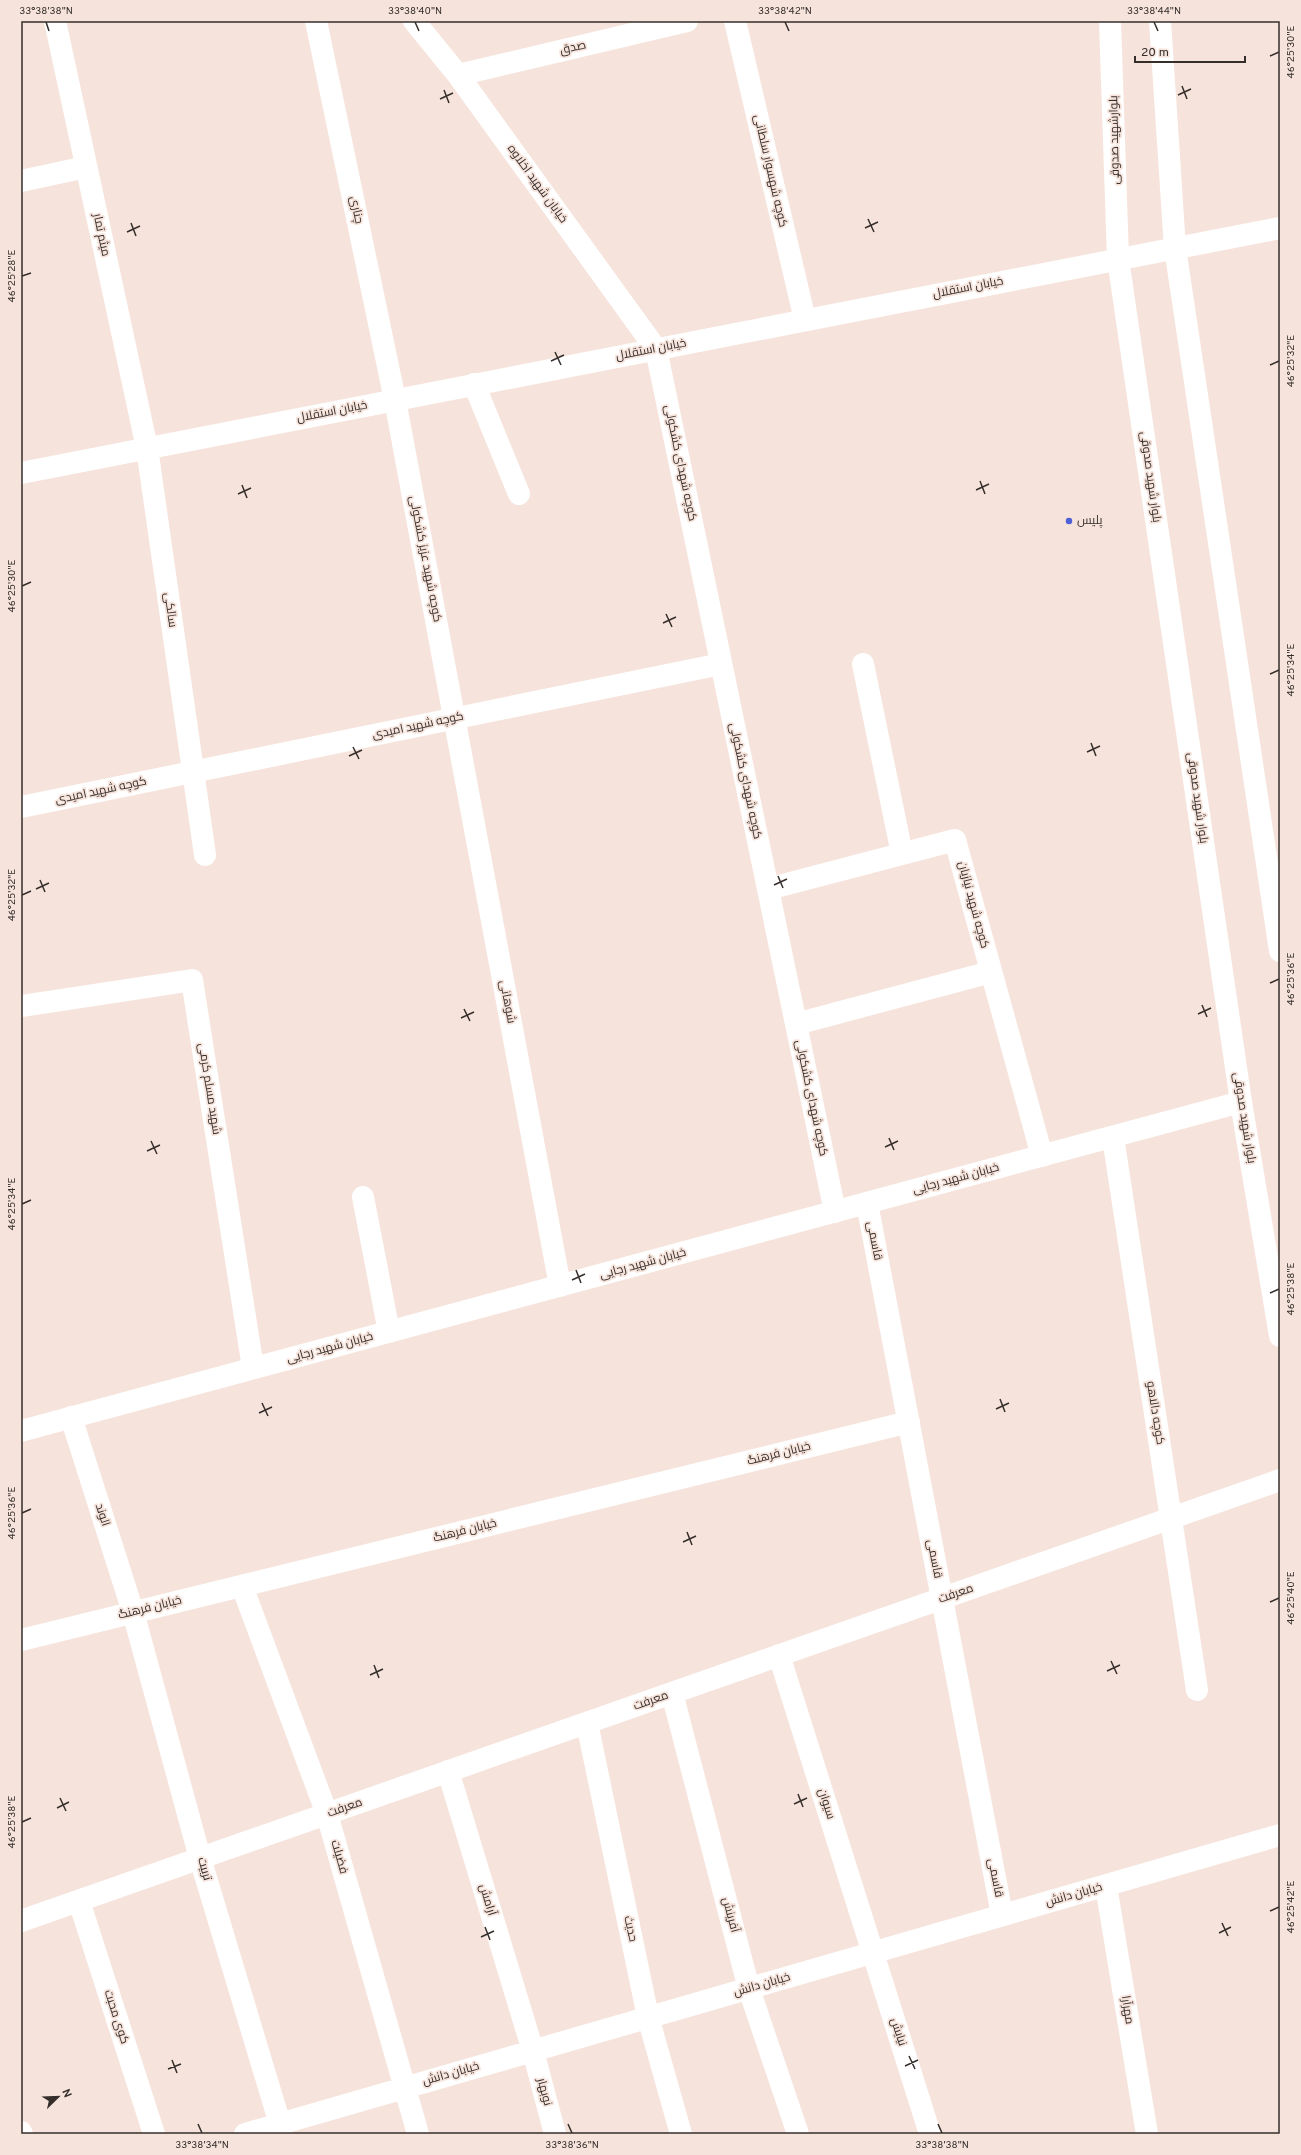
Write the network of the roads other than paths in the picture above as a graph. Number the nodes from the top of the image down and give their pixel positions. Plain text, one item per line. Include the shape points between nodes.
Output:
1 (55, 21) edge
2 (316, 21) edge
3 (414, 21) edge
4 (687, 21) edge
5 (734, 21) edge
6 (1110, 21) edge
7 (1160, 21) edge
8 (458, 75) junction
9 (86, 166) junction
10 (21, 181) edge
11 (1280, 228) edge
12 (1175, 248) junction
13 (1118, 259) junction
14 (805, 320) junction
15 (656, 349) junction
16 (474, 384) junction
17 (395, 400) junction
18 (147, 448) junction
19 (21, 473) edge
20 (519, 494) dead end
21 (721, 664) junction
22 (863, 664) dead end
23 (454, 719) junction
24 (193, 772) junction
25 (21, 808) edge
26 (902, 854) junction
27 (205, 855) dead end
28 (768, 890) junction
29 (1280, 951) edge
30 (991, 972) junction
31 (21, 1006) edge
32 (796, 1024) junction
33 (1242, 1102) junction
34 (1113, 1137) junction
35 (1042, 1156) junction
36 (363, 1197) dead end
37 (867, 1203) junction
38 (835, 1212) junction
39 (560, 1286) junction
40 (389, 1332) junction
41 (1280, 1336) edge
42 (253, 1368) junction
43 (71, 1417) junction
44 (909, 1422) junction
45 (21, 1431) edge
46 (1280, 1480) edge
47 (1171, 1519) junction
48 (242, 1586) junction
49 (942, 1599) junction
50 (133, 1612) junction
51 (21, 1640) edge
52 (779, 1656) junction
53 (1197, 1690) dead end
54 (672, 1693) junction
55 (587, 1723) junction
56 (448, 1771) junction
57 (327, 1814) junction
58 (1280, 1835) edge
59 (200, 1858) junction
60 (1106, 1886) junction
61 (79, 1901) junction
62 (1002, 1915) junction
63 (21, 1921) edge
64 (873, 1953) junction
65 (749, 1989) junction
66 (648, 2018) junction
67 (533, 2051) junction
68 (404, 2088) junction
69 (281, 2129) edge
70 (154, 2134) edge
71 (245, 2134) edge
72 (418, 2134) edge
73 (554, 2134) edge
74 (681, 2134) edge
75 (798, 2134) edge
76 (930, 2134) edge
77 (1147, 2134) edge

1 - 9 street, میثم تمار
2 - 17 street, چناری
3 - 8 street, خیابان شهید اخلاوه
4 - 8 street, صدق
5 - 14 street, کوچه شهسوار سلطانی
6 - 13 street, بلوارشهید صدوقی
7 - 12 street
8 - 15 street, خیابان شهید اخلاوه
9 - 10 street
9 - 18 street, میثم تمار
11 - 12 street, خیابان استقلال
12 - 13 street, خیابان استقلال
12 - 29 street
13 - 14 street, خیابان استقلال
13 - 33 street, بلوار شهید صدوقی
14 - 15 street, خیابان استقلال
15 - 16 street, خیابان استقلال
15 - 21 street, کوچه شهدای کشکولی
16 - 17 street, خیابان استقلال
16 - 20 street
17 - 18 street, خیابان استقلال
17 - 23 street, کوچه شهید عزیز کشکولی
18 - 19 street, خیابان استقلال
18 - 24 street, سالکی
21 - 23 street, کوچه شهید امیدی
21 - 28 street, کوچه شهدای کشکولی
22 - 26 street
23 - 24 street, کوچه شهید امیدی
23 - 39 street, شوهانی
24 - 25 street, کوچه شهید امیدی
24 - 27 street, سالکی
26 - 28 street, کوچه شهید نیازیان
26 - 30 street, کوچه شهید نیازیان via 955,840
28 - 32 street, کوچه شهدای کشکولی
30 - 32 street
30 - 35 street, کوچه شهید نیازیان
31 - 42 street, شهید مسلم کرمی via 192,980
32 - 38 street, کوچه شهدای کشکولی
33 - 34 street, خیابان شهید رجایی
33 - 41 street, بلوار شهید صدوقی
34 - 35 street, خیابان شهید رجایی
34 - 47 street, کوچه دالاهو
35 - 37 street, خیابان شهید رجایی
36 - 40 street
37 - 38 street, خیابان شهید رجایی
37 - 44 street, قاسمی
38 - 39 street, خیابان شهید رجایی
39 - 40 street, خیابان شهید رجایی
40 - 42 street, خیابان شهید رجایی
42 - 43 street, خیابان شهید رجایی
43 - 45 street, خیابان شهید رجایی
43 - 50 street, الوند
44 - 48 street, خیابان فرهنگ
44 - 49 street, قاسمی
46 - 47 street, معرفت
47 - 49 street, معرفت
47 - 53 street, کوچه دالاهو
48 - 50 street, خیابان فرهنگ
48 - 57 street, فضیلت
49 - 52 street, معرفت
49 - 62 street, قاسمی
50 - 51 street, خیابان فرهنگ
50 - 59 street, تربیت
52 - 54 street, معرفت
52 - 64 street, سیوان
54 - 55 street, معرفت
54 - 65 street, آفرینش
55 - 56 street, معرفت
55 - 66 street, حدیث
56 - 57 street, معرفت
56 - 67 street, آرامش
57 - 59 street, معرفت
57 - 68 street, فضیلت
58 - 60 street, خیابان دانش
59 - 61 street, معرفت
59 - 69 street, تربیت
60 - 62 street, خیابان دانش
60 - 77 street, مهرآرا
61 - 63 street, معرفت
61 - 70 street, کوی محبت
62 - 64 street, خیابان دانش
64 - 65 street, خیابان دانش
64 - 76 street, نیایش
65 - 66 street, خیابان دانش
65 - 75 street, آفرینش
66 - 67 street, خیابان دانش
66 - 74 street, حدیث
67 - 68 street, خیابان دانش
67 - 73 street, نوبهار
68 - 69 street, خیابان دانش
68 - 72 street, فضیلت
69 - 71 street, خیابان دانش

